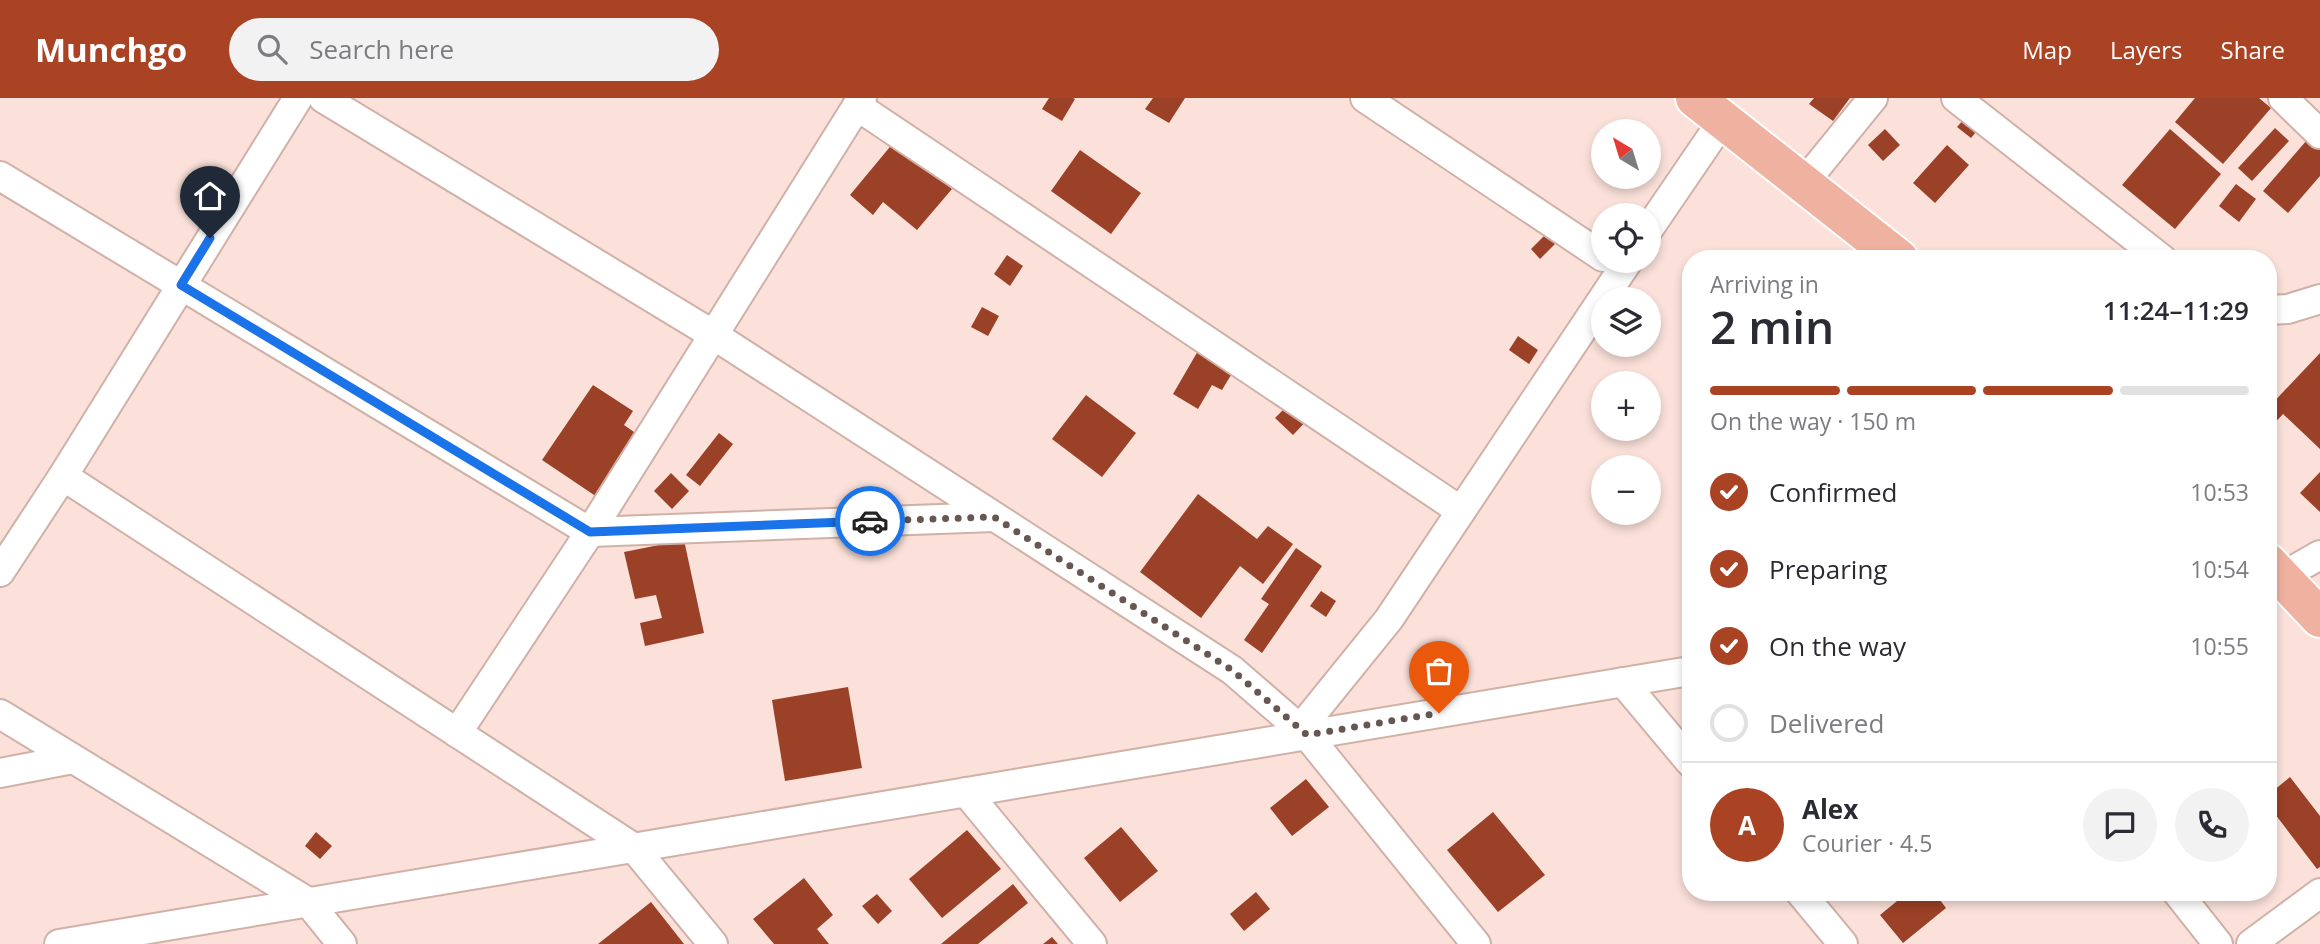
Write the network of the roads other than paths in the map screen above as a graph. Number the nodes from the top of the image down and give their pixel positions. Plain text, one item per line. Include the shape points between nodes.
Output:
1 (298, 98) edge
2 (323, 98) edge
3 (1365, 98) edge
4 (1873, 98) edge
5 (1956, 98) edge
6 (2283, 98) edge
7 (859, 102) edge
8 (1709, 109) edge
9 (2320, 134) edge
10 (0, 176) edge
11 (1803, 184) junction
12 (1661, 204) edge
13 (1591, 246) edge
14 (1887, 250) edge
15 (2150, 250) edge
16 (1608, 273) edge
17 (181, 285) junction
18 (2320, 299) edge
19 (2277, 310) edge
20 (712, 334) junction
21 (63, 476) junction
22 (1461, 511) junction
23 (994, 517) junction
24 (590, 532) junction
25 (2320, 555) edge
26 (2277, 571) edge
27 (0, 572) edge
28 (2277, 577) edge
29 (2320, 618) edge
30 (1682, 668) edge
31 (1623, 682) junction
32 (0, 714) edge
33 (1304, 732) junction
34 (457, 733) junction
35 (1682, 752) edge
36 (73, 759) junction
37 (0, 773) edge
38 (966, 792) junction
39 (634, 848) junction
40 (2320, 893) edge
41 (1807, 901) edge
42 (2184, 901) edge
43 (308, 902) junction
44 (59, 944) edge
45 (342, 944) edge
46 (713, 944) edge
47 (1091, 944) edge
48 (1476, 944) edge
49 (1843, 944) edge
50 (2218, 944) edge
51 (2251, 944) edge

1 - 17 street
2 - 20 street
3 - 13 street
4 - 11 street
5 - 15 street
6 - 9 street
7 - 20 street
7 - 22 street
8 - 11 main road
8 - 12 street
10 - 17 street
11 - 14 main road
16 - 22 street
17 - 21 street
17 - 24 street
18 - 19 street
20 - 23 street
20 - 24 street
21 - 27 street
21 - 34 street
22 - 33 street via 1389,619
23 - 24 street
23 - 33 street via 1232,670
24 - 34 street
25 - 26 street
28 - 29 main road
30 - 31 street
31 - 33 street
31 - 35 street
32 - 36 street
33 - 38 street
33 - 48 street
34 - 39 street
36 - 37 street
36 - 43 street
38 - 39 street
38 - 47 street
39 - 43 street
39 - 46 street
40 - 51 street
41 - 49 street
42 - 50 street
43 - 44 street
43 - 45 street

